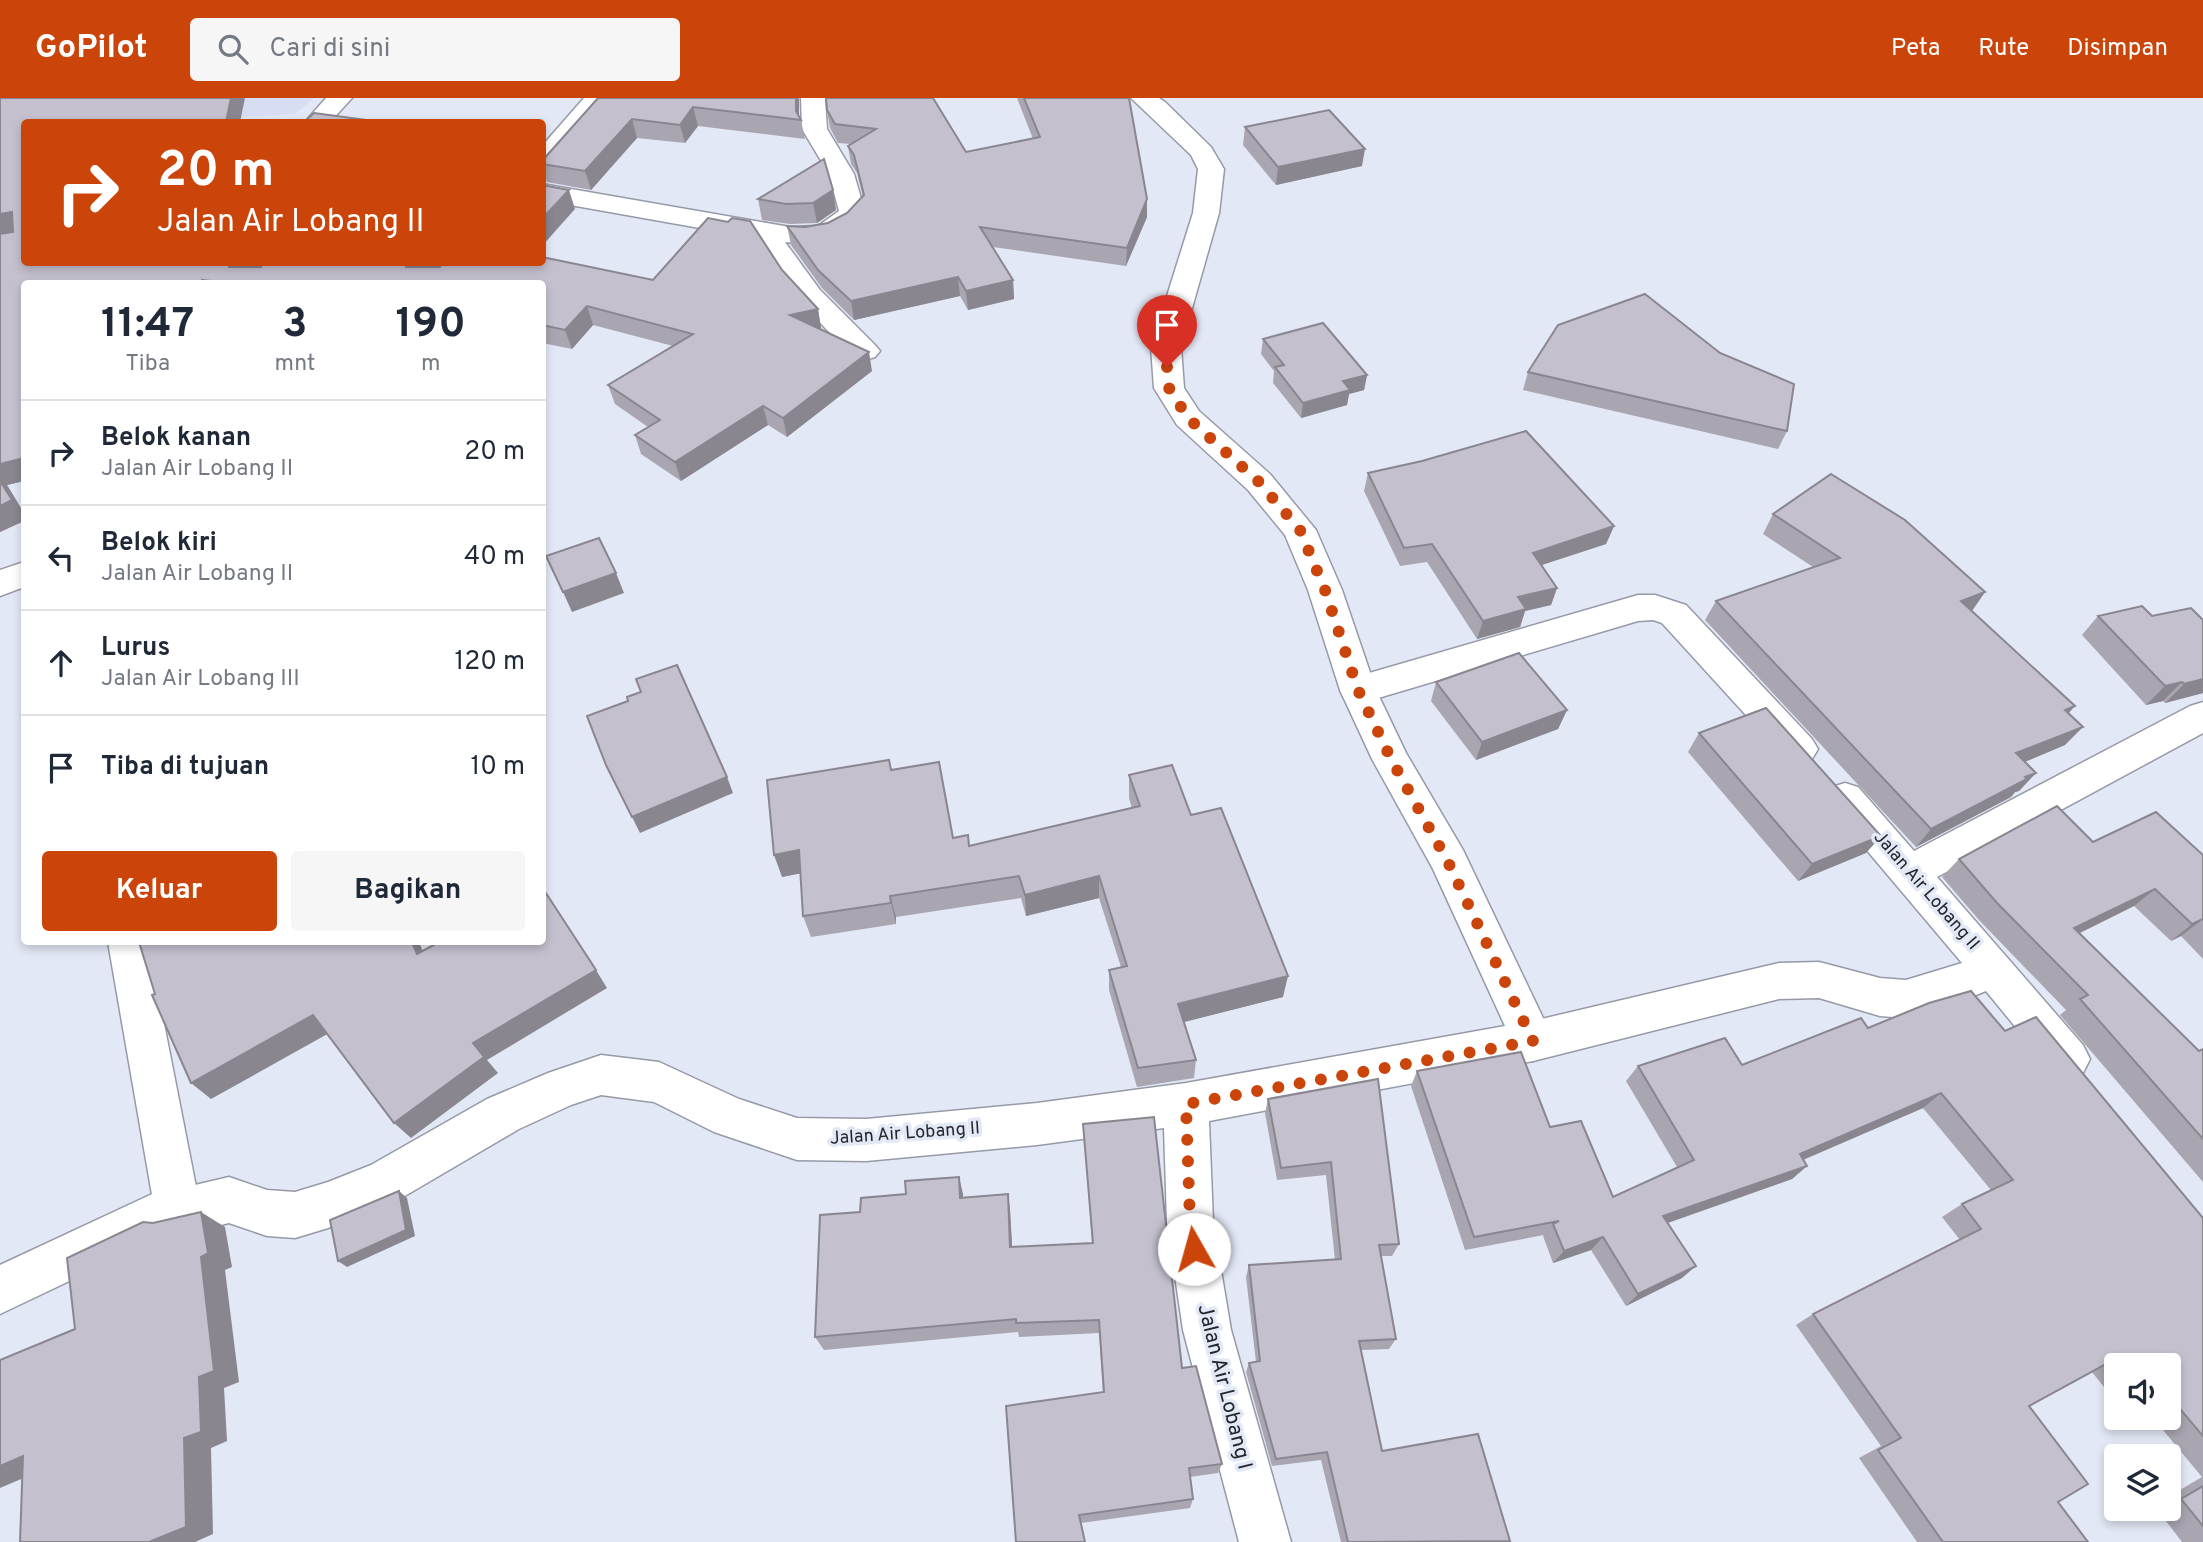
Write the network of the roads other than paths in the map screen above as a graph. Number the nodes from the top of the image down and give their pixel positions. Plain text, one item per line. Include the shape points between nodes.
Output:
1 (341, 98) edge
2 (597, 98) edge
3 (813, 98) edge
4 (1143, 98) edge
5 (320, 119) edge
6 (546, 157) edge
7 (546, 193) edge
8 (766, 232) junction
9 (865, 351) edge
10 (21, 575) edge
11 (0, 584) edge
12 (1358, 690) junction
13 (2203, 716) edge
14 (1910, 872) junction
15 (129, 945) edge
16 (1993, 969) junction
17 (1533, 1041) junction
18 (2089, 1085) edge
19 (1186, 1104) junction
20 (178, 1212) junction
21 (0, 1290) edge
22 (1265, 1542) edge

1 - 5 street
2 - 6 street
3 - 8 street via 812,125 818,142 838,168 852,212 844,225 825,234
4 - 12 street via 1202,152 1211,169 1206,213 1166,347 1169,388 1188,418 1259,482 1300,530
7 - 8 street
8 - 9 street via 782,264
10 - 11 street
12 - 14 street, Jalan Air Lobang II via 1638,608 1664,609 1695,634
12 - 17 street via 1448,862
13 - 14 street
14 - 16 street, Jalan Air Lobang II
15 - 20 street
16 - 17 street, Jalan Air Lobang II via 1906,999 1880,997 1819,980 1779,981
16 - 18 street
17 - 19 street, Jalan Air Lobang II
19 - 20 street, Jalan Air Lobang II via 866,1140 797,1139 730,1117 659,1082 601,1075 503,1114 387,1181 328,1205 295,1215 267,1213 229,1199
19 - 22 street, Jalan Air Lobang I via 1190,1222 1207,1330
20 - 21 street, Jalan Air Lobang II via 166,1211

